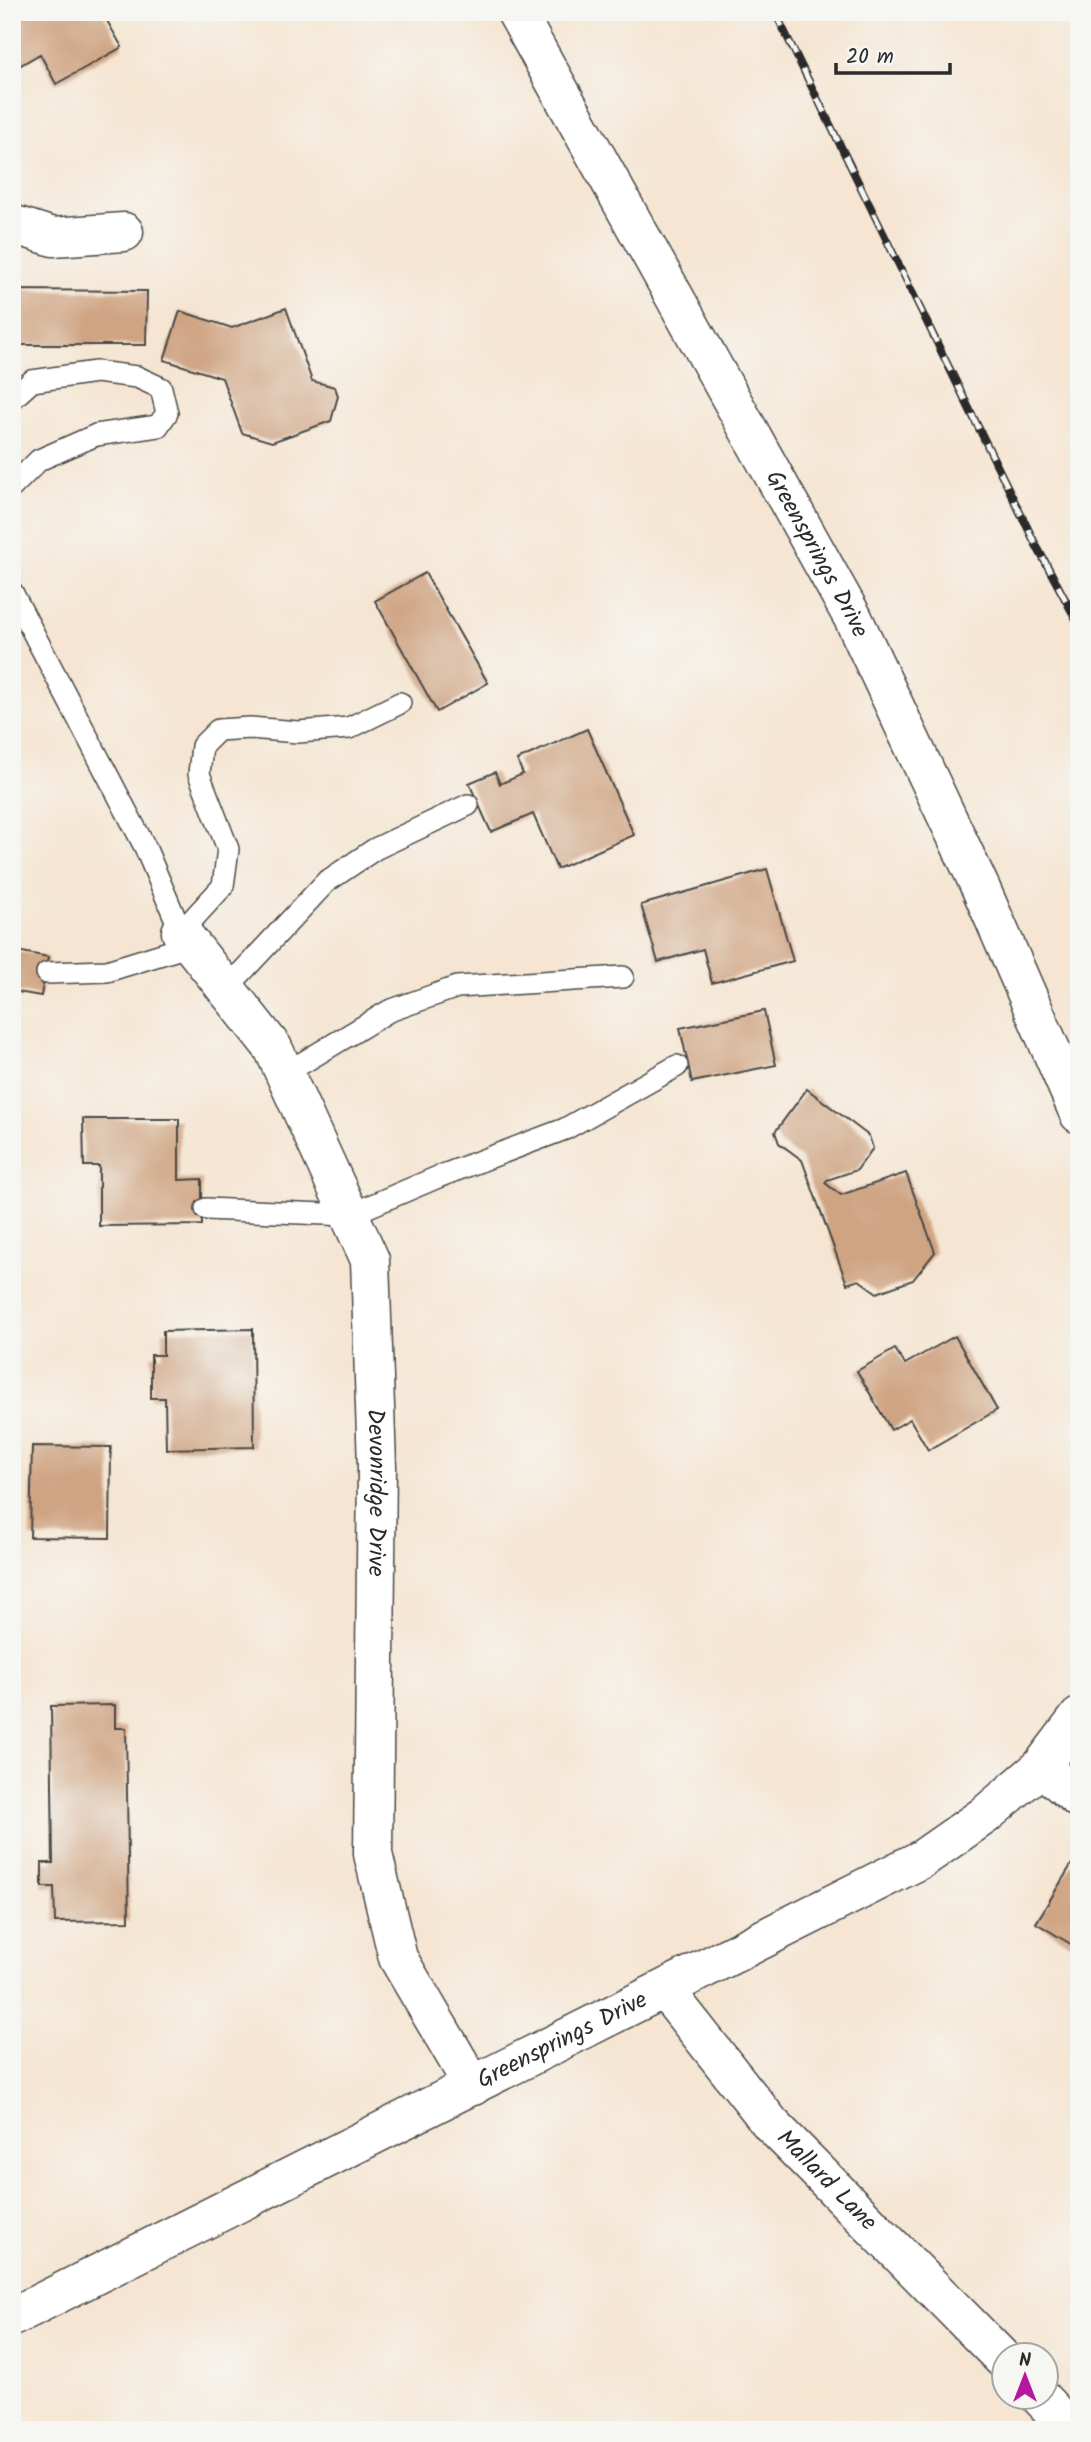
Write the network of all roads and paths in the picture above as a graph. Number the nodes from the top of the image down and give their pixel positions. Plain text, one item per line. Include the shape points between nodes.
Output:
1 (516, 12) edge
2 (12, 224) edge
3 (124, 232) dead end
4 (12, 399) edge
5 (12, 487) edge
6 (12, 592) edge
7 (400, 703) dead end
8 (468, 805) dead end
9 (186, 938) junction
10 (47, 973) dead end
11 (623, 977) dead end
12 (226, 989) junction
13 (677, 1066) dead end
14 (284, 1073) junction
15 (1079, 1114) edge
16 (206, 1209) dead end
17 (349, 1215) junction
18 (1079, 1717) edge
19 (1041, 1766) junction
20 (1079, 1800) edge
21 (664, 1990) junction
22 (473, 2086) junction
23 (12, 2317) edge
24 (990, 2347) edge
25 (1052, 2410) edge
26 (1071, 2430) edge

1 - 15 street, Greensprings Drive via 853,618 981,889
2 - 3 street via 53,237
4 - 5 lane via 32,381 96,372 137,377 162,388 167,413 158,426 96,435 39,460
6 - 9 lane via 145,847
7 - 9 lane via 349,728 218,730 202,746 199,774 228,849 223,886
8 - 12 lane via 375,849 326,882
9 - 10 lane via 107,971
9 - 12 street, Devonridge Drive
11 - 14 lane via 457,987 389,1011
12 - 14 street, Devonridge Drive via 273,1048
13 - 17 lane via 565,1129
14 - 17 street, Devonridge Drive
16 - 17 lane
17 - 22 street, Devonridge Drive via 370,1259 377,1466 373,1854 398,1958
18 - 19 street, Greensprings Drive
19 - 20 street
19 - 21 street, Greensprings Drive via 985,1815 922,1859
21 - 22 street, Greensprings Drive
21 - 24 street, Mallard Lane via 771,2124
22 - 23 street, Greensprings Drive
25 - 26 street

